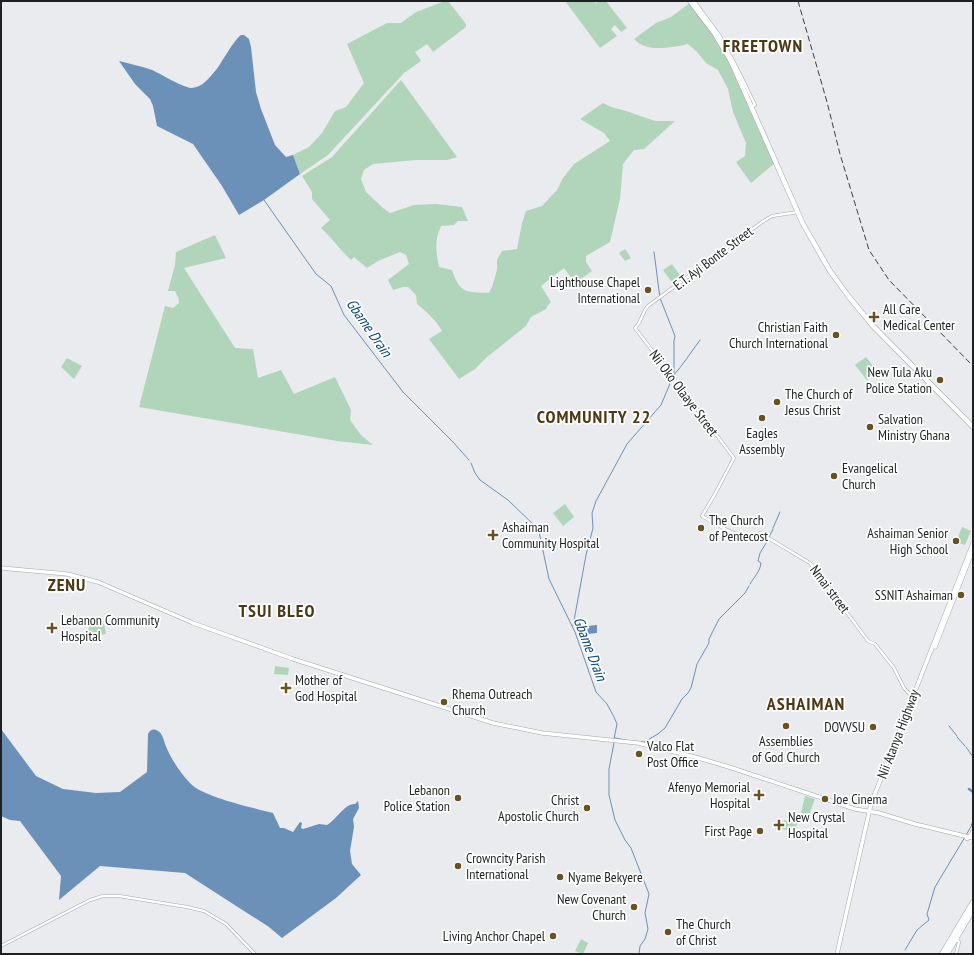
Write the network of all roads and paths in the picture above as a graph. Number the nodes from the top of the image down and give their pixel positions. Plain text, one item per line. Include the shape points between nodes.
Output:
1 (690, 1) edge
2 (694, 1) edge
3 (751, 107) junction
4 (798, 212) junction
5 (636, 329) joint
6 (973, 427) edge
7 (760, 533) joint
8 (973, 543) edge
9 (973, 550) edge
10 (967, 560) junction
11 (1, 568) edge
12 (913, 698) junction
13 (869, 812) junction
14 (972, 837) edge
15 (973, 902) edge
16 (973, 910) edge
17 (956, 938) junction
18 (1, 946) edge
19 (255, 954) edge
20 (838, 954) edge
21 (942, 954) edge
22 (947, 954) edge
23 (956, 954) edge

1 - 3 highway via 731,61
2 - 3 street via 714,26 733,59 755,105
3 - 4 highway
4 - 5 street, E.T. Ayi Bonte Street via 772,216 762,222 648,306
4 - 6 highway via 816,248 846,294 878,331
5 - 7 street, Nii Oko Olaaye Street via 734,458 702,516 748,539 756,538
7 - 12 street, Nmai street via 810,563 871,643 875,644 894,668 904,688
8 - 10 main road, Nii Atanya Highway
9 - 10 main road
10 - 12 main road, Nii Atanya Highway
11 - 13 main road via 67,574 98,582 193,623 300,662 493,723 542,733 638,743 695,757 832,803
12 - 13 main road, Nii Atanya Highway
13 - 14 main road
13 - 20 main road, Nii Atanya Highway
15 - 21 highway
16 - 17 highway
17 - 22 highway
17 - 23 street via 959,942
18 - 19 street via 90,900 102,896 119,896 204,911 226,924

